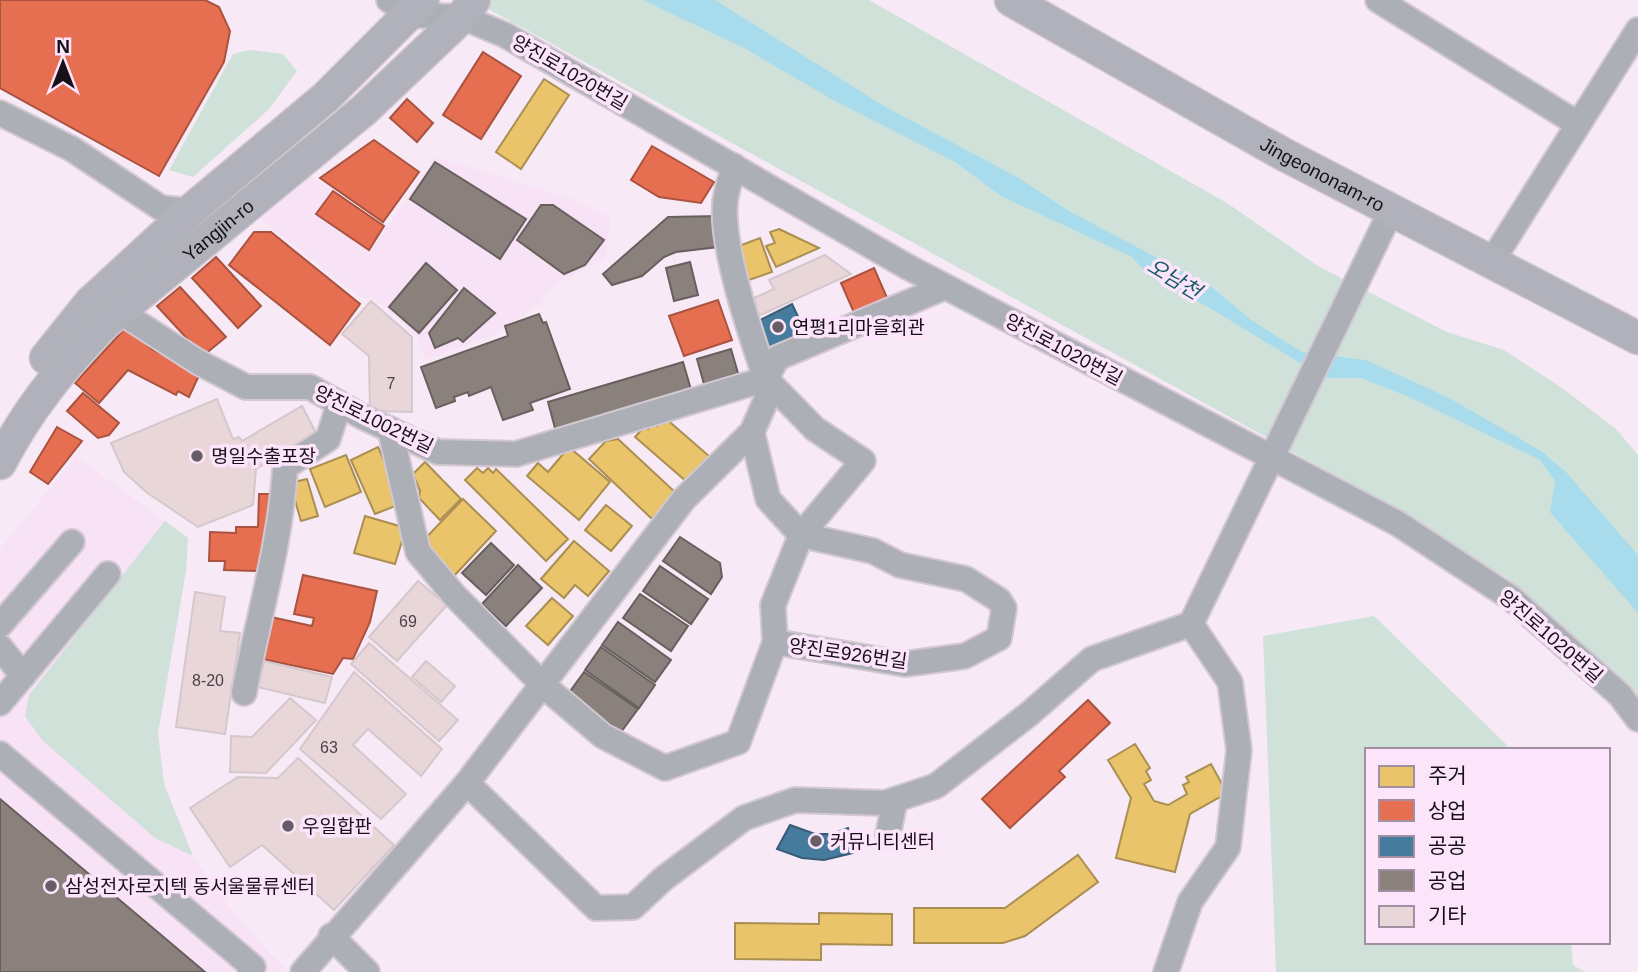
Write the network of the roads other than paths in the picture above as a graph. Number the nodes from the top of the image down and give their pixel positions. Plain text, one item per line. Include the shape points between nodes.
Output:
1 (1011, 0) edge
2 (1378, 0) edge
3 (407, 5) edge
4 (468, 9) edge
5 (1638, 30) edge
6 (0, 113) edge
7 (1578, 124) junction
8 (734, 166) junction
9 (190, 211) junction
10 (1391, 211) junction
11 (1492, 261) junction
12 (945, 287) junction
13 (119, 311) junction
14 (1638, 338) edge
15 (766, 379) junction
16 (339, 404) junction
17 (0, 417) edge
18 (390, 429) junction
19 (752, 432) junction
20 (1274, 454) junction
21 (0, 463) edge
22 (801, 535) junction
23 (72, 542) dead end
24 (108, 574) dead end
25 (1191, 624) junction
26 (0, 625) edge
27 (775, 642) junction
28 (0, 647) edge
29 (23, 676) junction
30 (544, 686) junction
31 (244, 693) dead end
32 (0, 703) edge
33 (1638, 719) edge
34 (0, 754) edge
35 (467, 783) junction
36 (895, 800) junction
37 (888, 835) dead end
38 (331, 936) junction
39 (250, 972) edge
40 (303, 972) edge
41 (367, 972) edge
42 (1166, 972) edge

1 - 10 main road, Jingeononam-ro
2 - 7 street
3 - 4 street, 양진로1020번길
3 - 9 main road, Yangjin-ro via 325,98
4 - 8 street, 양진로1020번길
4 - 13 main road, Yangjin-ro via 364,110
5 - 7 street
6 - 9 street via 72,149 161,208
7 - 11 street
8 - 12 street, 양진로1020번길
8 - 15 street via 725,204 730,244
9 - 17 main road, Yangjin-ro via 90,303
10 - 11 main road, Jingeononam-ro
10 - 20 street
11 - 14 main road, Jingeononam-ro
12 - 15 street via 777,358
12 - 20 street, 양진로1020번길
13 - 16 street, 양진로1002번길 via 246,387 310,387
13 - 21 main road, Yangjin-ro via 69,360 23,419
15 - 18 street, 양진로1002번길 via 516,454 438,452
15 - 19 street via 770,391
15 - 22 street via 815,429 863,461
16 - 18 street, 양진로1002번길
16 - 31 street via 328,439 285,467 276,553 260,607
18 - 30 street, 양진로926번길 via 418,552
19 - 22 street via 768,499
19 - 30 street via 684,499
20 - 25 street
20 - 33 street, 양진로1020번길 via 1397,523 1511,598 1620,695
22 - 27 street, 양진로926번길 via 773,605
22 - 27 street, 양진로926번길 via 966,579 1004,608 999,638 965,656 905,664
23 - 26 street
24 - 29 street
25 - 36 street via 1092,659 936,786
25 - 42 street via 1230,682 1239,750 1228,847 1189,902
27 - 30 street, 양진로926번길 via 738,742 665,768 603,736
28 - 29 street
29 - 32 street
30 - 35 street
34 - 39 street via 253,967
35 - 36 street via 596,908 633,907 744,818 795,800
35 - 38 street
36 - 37 street
38 - 40 street
38 - 41 street

